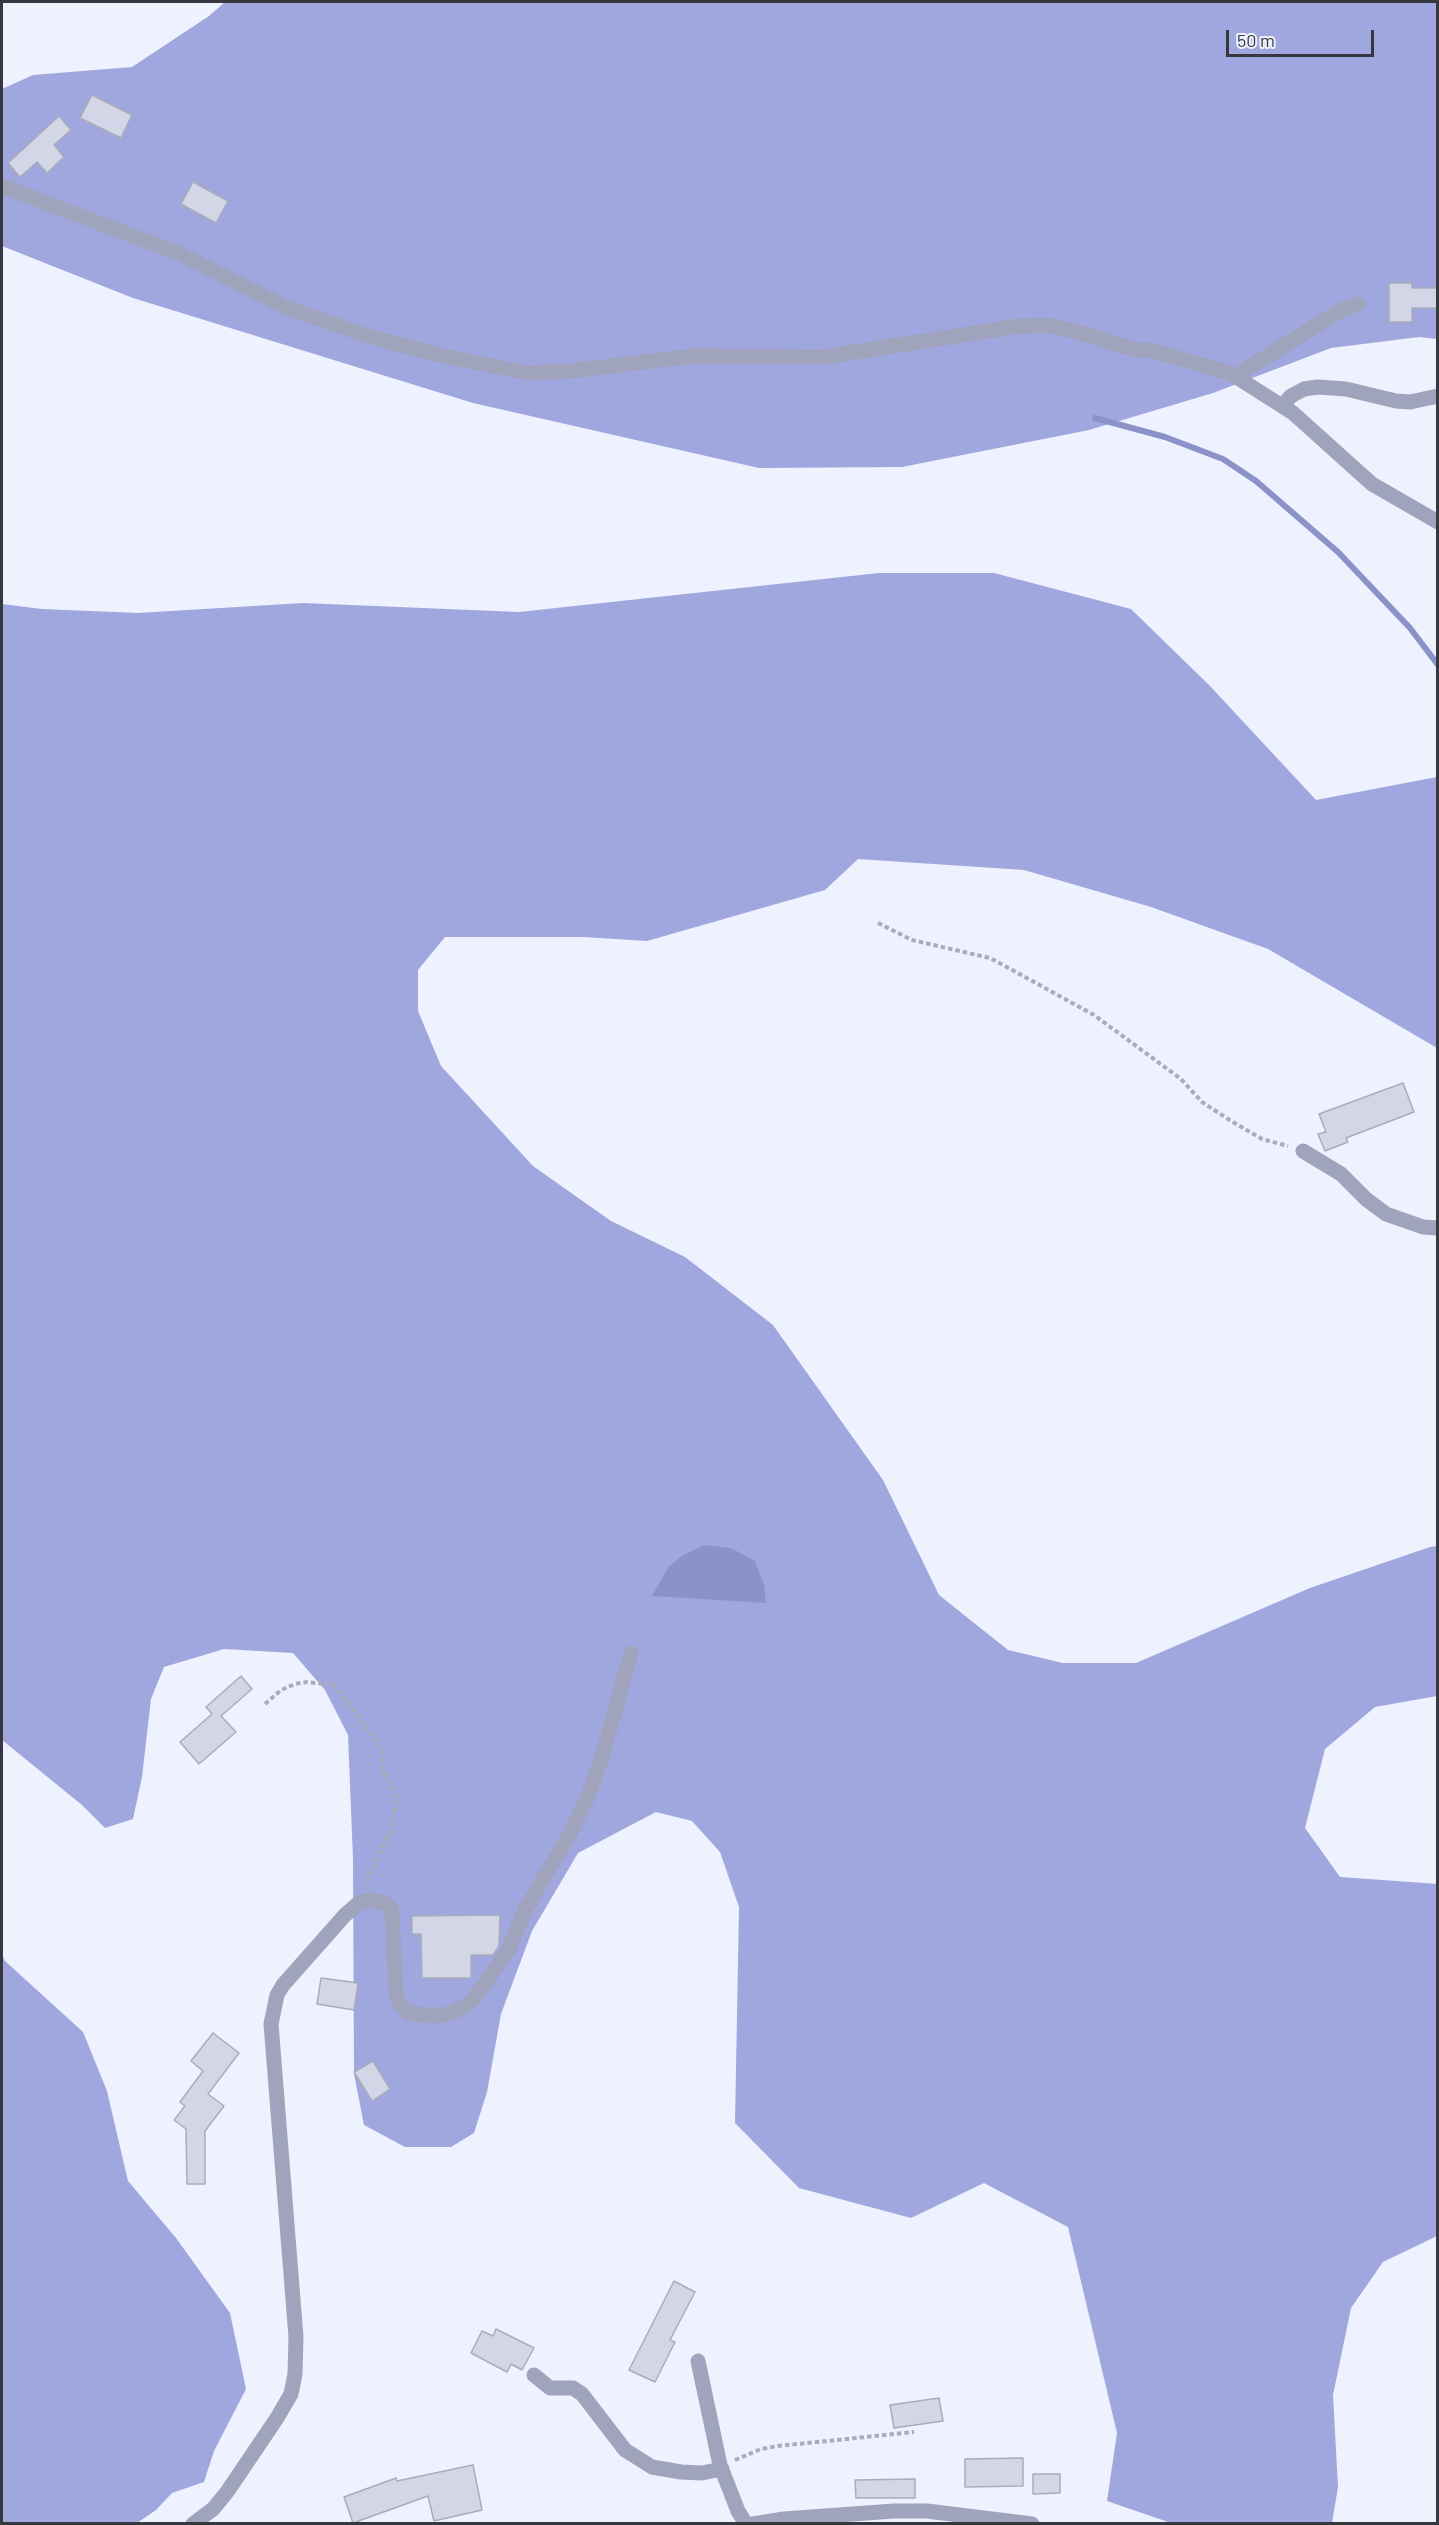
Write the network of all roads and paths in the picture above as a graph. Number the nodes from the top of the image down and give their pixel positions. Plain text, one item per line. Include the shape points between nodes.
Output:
1 (2, 186) edge
2 (1358, 304) dead end
3 (1237, 377) junction
4 (1437, 396) edge
5 (1282, 406) junction
6 (1437, 522) edge
7 (878, 923) dead end
8 (1303, 1151) joint
9 (1437, 1228) edge
10 (631, 1653) dead end
11 (265, 1704) dead end
12 (360, 1902) junction
13 (698, 2361) dead end
14 (534, 2375) dead end
15 (914, 2432) dead end
16 (722, 2469) junction
17 (193, 2523) edge
18 (746, 2523) edge
19 (753, 2523) edge
20 (1032, 2523) edge

1 - 3 street via 180,254 287,308 434,354 528,373 694,356 824,357 986,331 1046,326 1154,351
2 - 3 street via 1342,310
3 - 5 street
4 - 5 street via 1410,402 1318,387 1304,389
5 - 6 street via 1372,484
7 - 8 path via 912,940 990,958 1005,966 1094,1015 1231,1121 1262,1139
8 - 9 street via 1341,1174 1386,1214
10 - 12 street via 588,1796 526,1908 508,1951 473,2000 449,2014 408,2013 396,1994 392,1910 373,1900
11 - 12 path via 295,1684 334,1685 383,1753 383,1770 394,1794 394,1809 391,1828
12 - 17 street via 283,1985 274,2007 274,2060 296,2337 291,2394 227,2492 213,2509
13 - 16 street
14 - 16 street via 550,2388 573,2388 582,2394 625,2450 652,2467 692,2472
15 - 16 path via 761,2448
16 - 18 street
19 - 20 street via 894,2511

